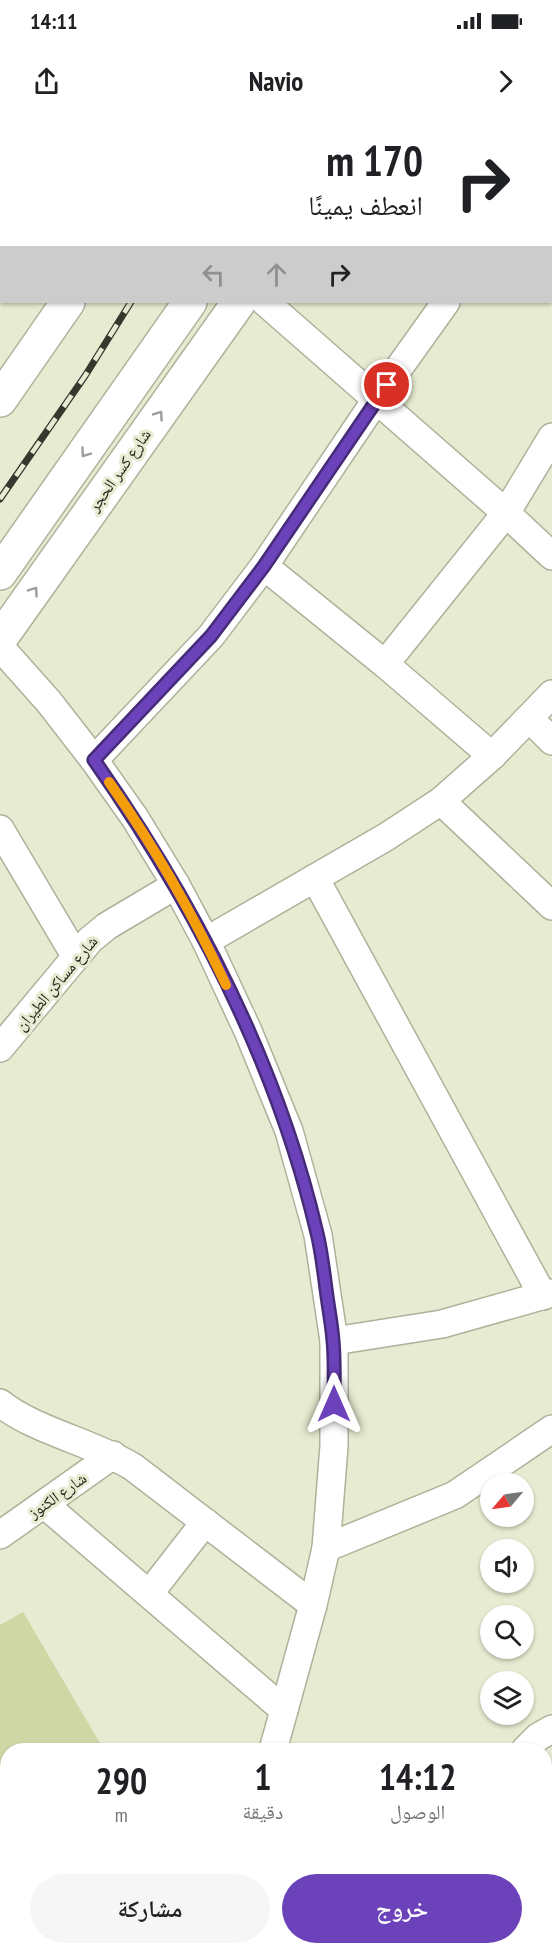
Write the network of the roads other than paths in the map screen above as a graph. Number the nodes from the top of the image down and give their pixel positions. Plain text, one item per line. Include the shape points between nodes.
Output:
1 (67, 303) edge
2 (189, 303) edge
3 (238, 303) edge
4 (266, 303) edge
5 (445, 303) edge
6 (0, 400) edge
7 (376, 400) junction
8 (552, 437) edge
9 (506, 513) junction
10 (552, 556) edge
11 (264, 566) junction
12 (0, 573) edge
13 (0, 639) edge
14 (0, 647) edge
15 (385, 664) junction
16 (552, 694) edge
17 (529, 718) junction
18 (552, 741) edge
19 (492, 756) junction
20 (94, 760) junction
21 (441, 801) junction
22 (0, 829) edge
23 (315, 878) junction
24 (176, 885) junction
25 (552, 906) edge
26 (206, 941) junction
27 (76, 957) junction
28 (0, 1048) edge
29 (548, 1294) edge
30 (334, 1341) junction
31 (0, 1403) edge
32 (552, 1429) edge
33 (113, 1455) junction
34 (44, 1504) junction
35 (205, 1522) junction
36 (0, 1535) edge
37 (326, 1548) junction
38 (149, 1594) junction
39 (313, 1605) junction
40 (284, 1710) junction
41 (552, 1710) edge
42 (538, 1739) edge
43 (275, 1743) edge

1 - 6 main road
2 -> 12 main road
13 -> 3 main road, شارع كسر الحجر
4 - 7 street
5 - 7 street
7 - 9 street
7 - 11 street
8 - 9 street
9 - 10 street
9 - 15 street
11 - 15 street
11 - 20 street via 211,636
14 - 20 street
15 - 19 street
16 - 17 street
17 - 18 street
17 - 19 street
19 - 21 street
20 - 24 street
21 - 23 street
21 - 25 street
22 - 27 street
23 - 26 street
23 - 29 street
24 - 26 street
24 - 27 street, شارع مساكن الطيران via 107,926
26 - 30 street via 289,1131 318,1234
27 - 28 street, شارع مساكن الطيران
29 - 30 street via 442,1324
30 - 37 street via 334,1446
31 - 33 street via 34,1422
32 - 37 street via 455,1495
33 - 34 street, شارع الكنوز
33 - 35 street
34 - 36 street, شارع الكنوز
34 - 38 street
35 - 38 street
35 - 39 street
37 - 39 street
38 - 40 street
39 - 40 street
40 - 43 street
41 - 42 street

